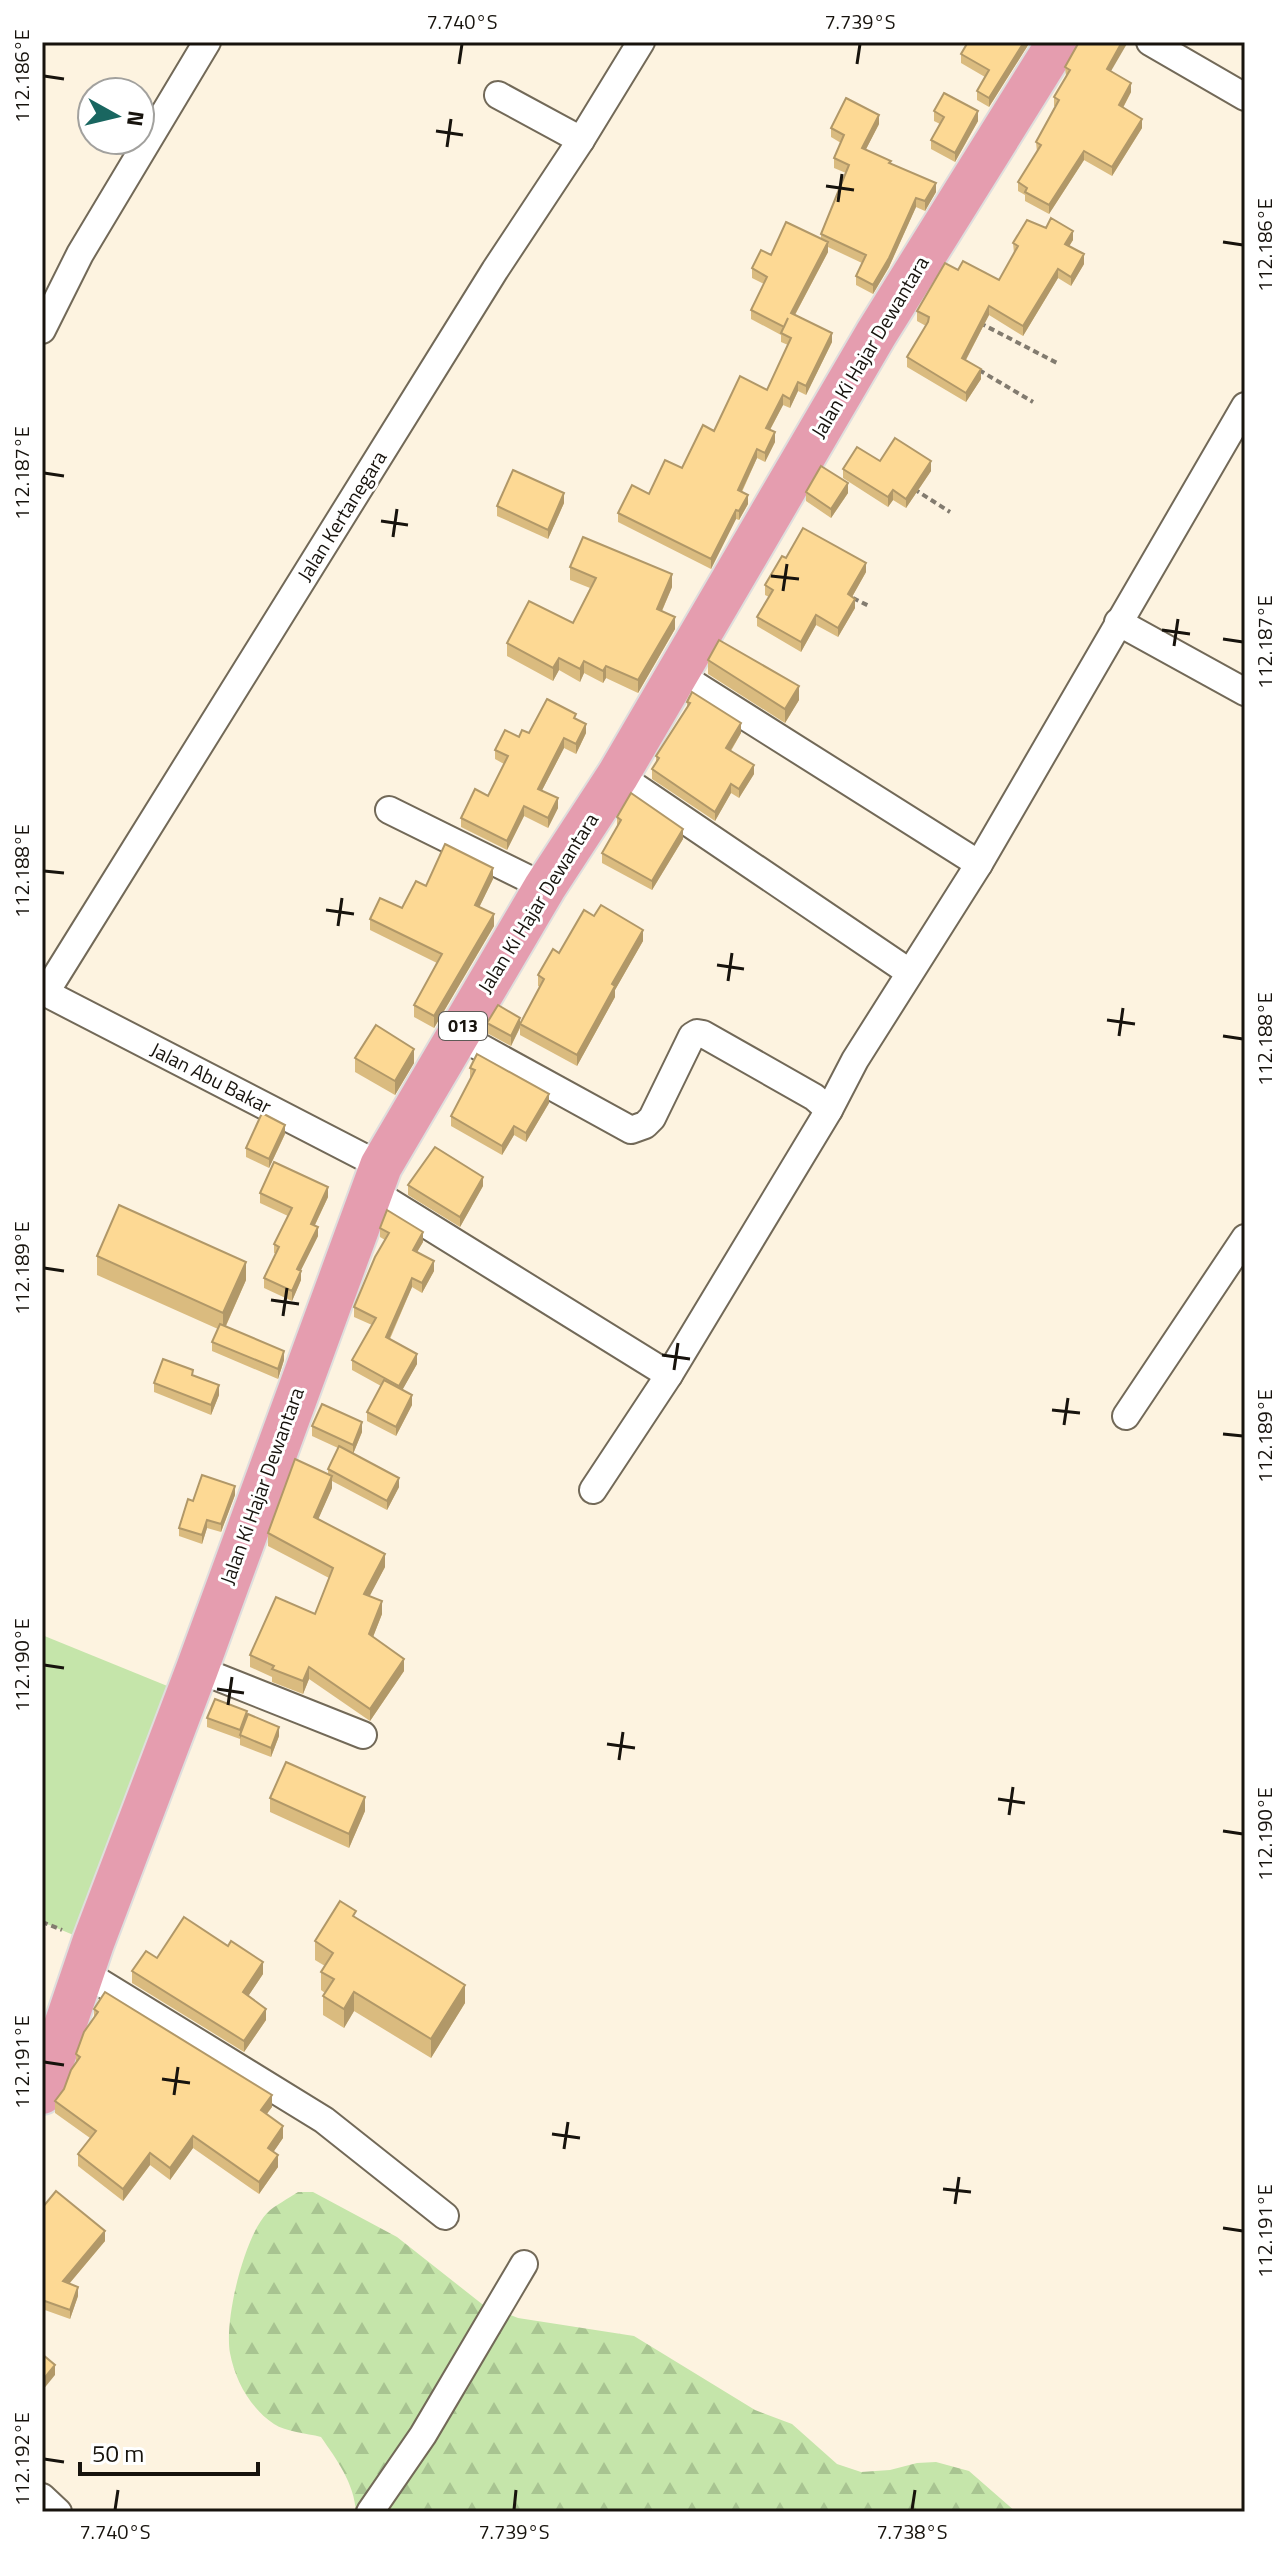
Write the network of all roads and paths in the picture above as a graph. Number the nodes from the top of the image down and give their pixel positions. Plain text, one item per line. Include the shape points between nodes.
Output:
1 (207, 42) edge
2 (641, 42) edge
3 (1058, 42) edge
4 (1150, 42) edge
5 (498, 95) dead end
6 (1245, 97) edge
7 (581, 140) junction
8 (980, 322) edge
9 (42, 330) edge
10 (1059, 364) dead end
11 (976, 368) edge
12 (1033, 402) dead end
13 (1245, 406) edge
14 (913, 488) edge
15 (950, 512) dead end
16 (842, 592) edge
17 (869, 606) dead end
18 (1118, 622) junction
19 (678, 674) junction
20 (1245, 692) edge
21 (618, 775) junction
22 (389, 810) dead end
23 (979, 864) junction
24 (545, 887) junction
25 (909, 972) junction
26 (44, 992) edge
27 (458, 1035) junction
28 (829, 1110) junction
29 (376, 1178) junction
30 (1245, 1238) edge
31 (669, 1375) junction
32 (1126, 1416) dead end
33 (593, 1490) dead end
34 (197, 1669) junction
35 (363, 1735) dead end
36 (85, 1973) junction
37 (42, 2093) edge
38 (445, 2216) dead end
39 (524, 2264) dead end
40 (42, 2497) edge
41 (58, 2512) edge
42 (370, 2512) edge

1 - 9 street via 80,254
2 - 7 street, Jalan Kertanegara
3 - 19 main road, Jalan Ki Hajar Dewantara / 013 via 876,334
4 - 6 street
5 - 7 street
7 - 26 street, Jalan Kertanegara
8 - 10 path
11 - 12 path
13 - 18 street
14 - 15 path
16 - 17 path
18 - 20 street
18 - 23 street
19 - 21 main road, Jalan Ki Hajar Dewantara / 013
19 - 23 street
21 - 24 main road, Jalan Ki Hajar Dewantara / 013
21 - 25 street
22 - 24 street
23 - 25 street
24 - 27 main road, Jalan Ki Hajar Dewantara / 013
25 - 28 street
26 - 29 street, Jalan Abu Bakar
27 - 28 street via 631,1130 652,1118 697,1033
27 - 29 main road, Jalan Ki Hajar Dewantara / 013
28 - 31 street
29 - 31 street, Jalan Abu Bakar
29 - 34 main road, Jalan Ki Hajar Dewantara / 013
30 - 32 street
31 - 33 street
34 - 35 street
34 - 36 main road, Jalan Ki Hajar Dewantara / 013
36 - 37 main road, Jalan Ki Hajar Dewantara / 013
36 - 38 street via 324,2120
39 - 42 street via 423,2435
40 - 41 street

